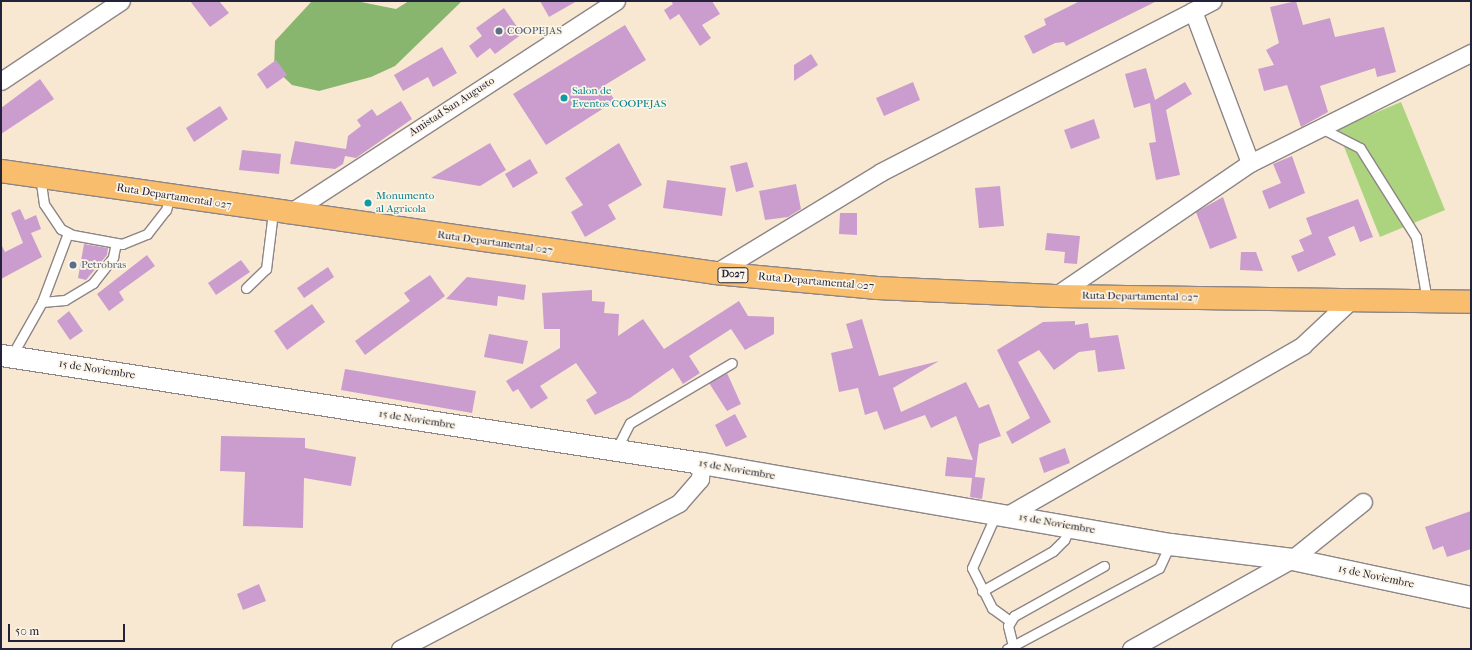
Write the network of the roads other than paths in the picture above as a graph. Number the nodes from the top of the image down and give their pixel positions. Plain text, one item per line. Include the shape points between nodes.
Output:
1 (121, 1) edge
2 (616, 1) edge
3 (1213, 1) edge
4 (1193, 11) junction
5 (1471, 53) edge
6 (1, 81) edge
7 (1321, 128) junction
8 (1250, 162) junction
9 (1, 170) edge
10 (40, 176) junction
11 (170, 196) junction
12 (280, 213) junction
13 (68, 233) junction
14 (116, 243) junction
15 (714, 273) junction
16 (246, 288) dead end
17 (1055, 296) junction
18 (1351, 300) junction
19 (1427, 301) junction
20 (42, 302) junction
21 (1471, 302) edge
22 (6, 356) edge
23 (732, 363) dead end
24 (616, 450) junction
25 (701, 463) junction
26 (1363, 502) dead end
27 (1001, 515) junction
28 (1070, 526) junction
29 (1170, 544) junction
30 (1292, 559) junction
31 (1104, 566) dead end
32 (982, 591) junction
33 (1471, 597) edge
34 (1010, 621) junction
35 (1010, 647) edge
36 (400, 649) edge
37 (1131, 649) edge

1 - 6 street
2 - 12 street, Amistad San Augusto
3 - 4 street
4 - 8 street
4 - 15 street via 881,172
5 - 7 street
7 - 8 street
7 - 19 lane via 1360,148 1416,237
8 - 17 street
9 - 10 main road, Ruta Departamental 027 / D027
10 - 11 main road, Ruta Departamental 027 / D027
10 - 13 lane via 39,187 44,204 54,222
11 - 12 main road, Ruta Departamental 027 / D027
11 - 14 lane via 166,210 147,234 132,242
12 - 15 main road, Ruta Departamental 027 / D027
12 - 16 lane via 266,269
13 - 14 lane
13 - 20 lane
14 - 20 lane via 113,257 93,282 73,297
15 - 17 main road, Ruta Departamental 027 / D027 via 877,288
17 - 18 main road, Ruta Departamental 027 / D027
18 - 19 main road, Ruta Departamental 027 / D027
18 - 27 street via 1303,345
19 - 21 main road, Ruta Departamental 027 / D027
20 - 22 lane
22 - 24 street, 15 de Noviembre
23 - 24 lane via 630,423
24 - 25 street, 15 de Noviembre
25 - 27 street, 15 de Noviembre
25 - 36 street via 700,479 679,503
26 - 30 street
27 - 28 street, 15 de Noviembre
27 - 32 lane via 973,562 974,575
28 - 29 street, 15 de Noviembre
28 - 32 lane via 1064,540 1054,551
29 - 30 street, 15 de Noviembre
29 - 35 lane via 1159,568
30 - 33 street, 15 de Noviembre
30 - 37 street
31 - 34 lane
32 - 34 lane via 992,608
34 - 35 lane

